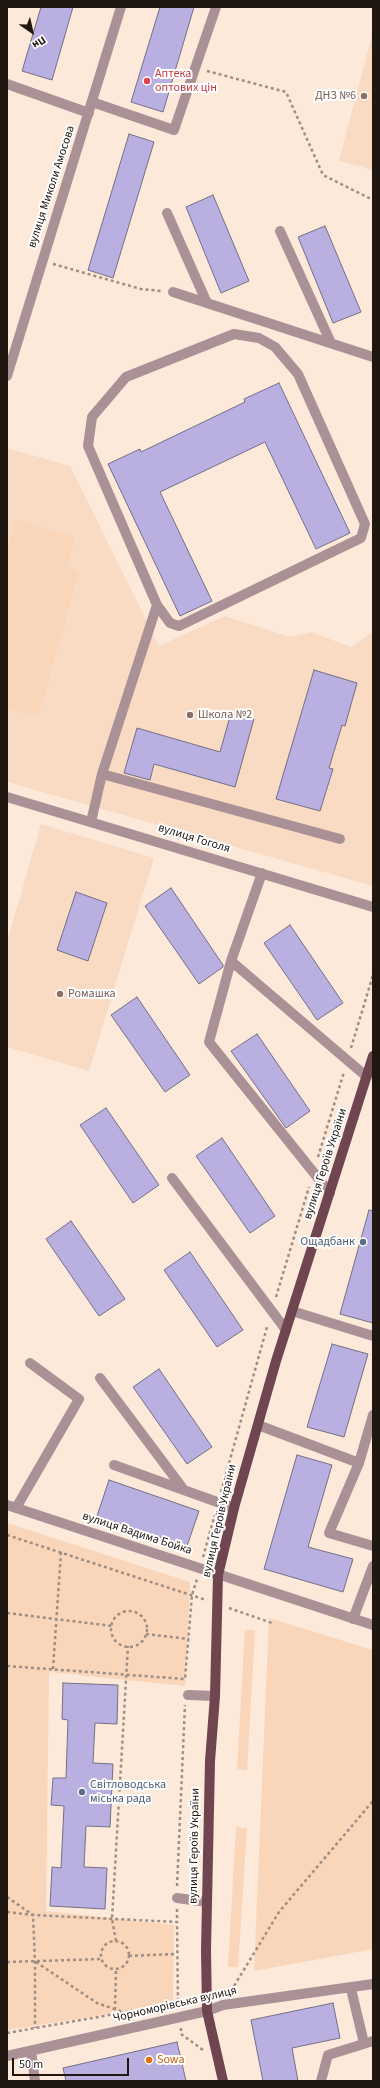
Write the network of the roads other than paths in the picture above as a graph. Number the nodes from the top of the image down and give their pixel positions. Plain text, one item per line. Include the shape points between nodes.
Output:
1 (121, 7) edge
2 (216, 7) edge
3 (7, 84) edge
4 (92, 102) junction
5 (89, 112) junction
6 (167, 213) dead end
7 (280, 231) dead end
8 (173, 292) road end
9 (207, 303) junction
10 (331, 343) junction
11 (373, 357) edge
12 (7, 376) edge
13 (157, 605) junction
14 (102, 774) junction
15 (7, 797) edge
16 (91, 822) junction
17 (340, 839) dead end
18 (262, 873) junction
19 (373, 907) edge
20 (231, 961) junction
21 (373, 1056) edge
22 (367, 1077) junction
23 (172, 1178) dead end
24 (330, 1193) junction
25 (292, 1311) junction
26 (286, 1330) junction
27 (373, 1336) edge
28 (30, 1363) dead end
29 (100, 1378) dead end
30 (373, 1415) edge
31 (258, 1425) junction
32 (359, 1463) junction
33 (114, 1465) dead end
34 (184, 1490) junction
35 (12, 1507) edge
36 (234, 1508) junction
37 (373, 1546) edge
38 (373, 1566) edge
39 (218, 1575) junction
40 (353, 1619) junction
41 (373, 1625) edge
42 (215, 1696) junction
43 (186, 1699) road end
44 (177, 1898) road end
45 (207, 1902) junction
46 (373, 1984) edge
47 (351, 1988) junction
48 (207, 2011) junction
49 (368, 2042) edge
50 (31, 2051) junction
51 (7, 2056) edge
52 (35, 2081) edge
53 (223, 2081) edge
54 (321, 2081) edge

1 - 4 street, вулиця Миколи Амосова
2 - 4 street via 197,69 174,130
3 - 5 street
4 - 5 street, вулиця Миколи Амосова
5 - 12 street, вулиця Миколи Амосова
6 - 9 street
7 - 10 street
8 - 9 street
9 - 10 street
10 - 11 street
13 - 13 street via 88,446 92,417 126,377 234,334 259,338 275,347 298,374 366,524 361,538 179,626 170,623
13 - 14 street
14 - 16 street
14 - 17 street
15 - 16 street, вулиця Гоголя
16 - 18 street, вулиця Гоголя
18 - 19 street, вулиця Гоголя
18 - 20 street
20 - 22 street
20 - 24 street via 209,1042
21 - 22 main road, вулиця Героїв України
22 - 24 main road, вулиця Героїв України
23 - 26 street
24 - 25 main road, вулиця Героїв України
25 - 26 main road, вулиця Героїв України
25 - 27 street
26 - 31 main road, вулиця Героїв України
28 - 35 street via 79,1399
29 - 34 street
30 - 32 street
31 - 32 street
31 - 36 main road, вулиця Героїв України
32 - 37 street via 328,1533
33 - 34 street
34 - 36 street
35 - 39 street, вулиця Вадима Бойка
36 - 39 main road, вулиця Героїв України
38 - 40 street
39 - 40 street, вулиця Вадима Бойка
39 - 42 main road, вулиця Героїв України
40 - 41 street, вулиця Вадима Бойка
42 - 43 street
42 - 45 main road, вулиця Героїв України via 210,1761
44 - 45 street
45 - 48 main road, вулиця Героїв України
46 - 47 street, Чорноморівська вулиця
47 - 48 street, Чорноморівська вулиця via 223,2006
47 - 49 street
48 - 50 street, Чорноморівська вулиця
48 - 53 main road, вулиця Героїв України
49 - 54 street via 328,2055
50 - 51 street, Чорноморівська вулиця
50 - 52 street

